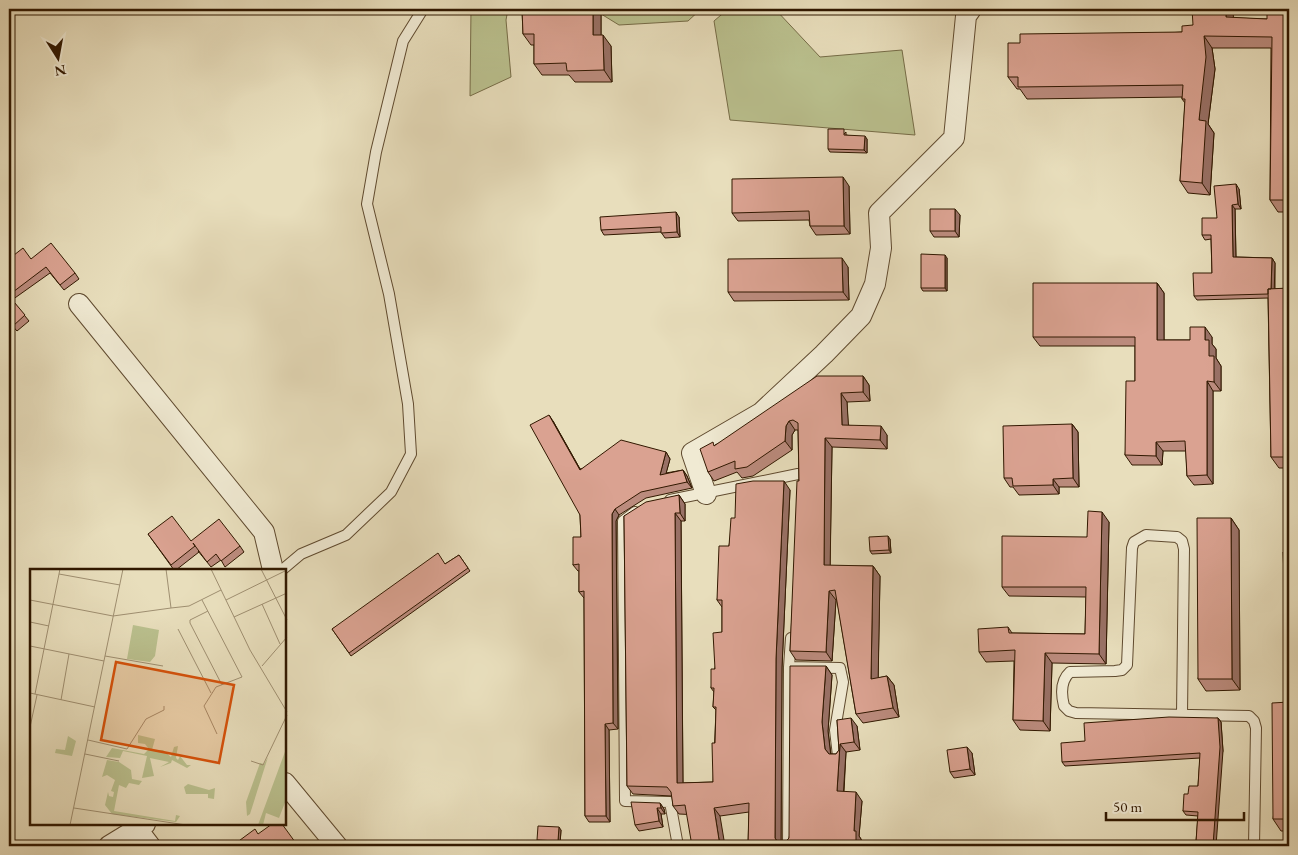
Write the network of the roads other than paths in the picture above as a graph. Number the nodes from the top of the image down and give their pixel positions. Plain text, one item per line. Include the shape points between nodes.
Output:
1 (423, 9) edge
2 (971, 9) edge
3 (79, 304) dead end
4 (799, 474) edge
5 (706, 494) junction
6 (659, 502) edge
7 (643, 508) edge
8 (273, 569) edge
9 (283, 569) edge
10 (791, 628) edge
11 (789, 667) junction
12 (1182, 714) dead end
13 (838, 756) edge
14 (286, 784) edge
15 (141, 826) edge
16 (109, 846) edge
17 (150, 846) edge
18 (337, 846) edge
19 (678, 846) edge
20 (788, 846) edge
21 (1254, 846) edge

1 - 9 lane via 403,41 366,204 389,294 408,404 412,454 391,492 346,535 301,554
2 - 5 street via 966,16 954,138 879,213 881,248 875,284 860,316 761,413 692,453
3 - 8 street via 264,532
4 - 5 lane
5 - 6 lane
7 - 19 lane via 623,520 625,801 670,802
10 - 11 lane
11 - 13 lane via 840,668 843,682 835,730
11 - 20 lane
12 - 21 lane via 1184,549 1177,536 1146,535 1134,542 1132,548 1127,665 1115,672 1070,672 1062,684 1064,706 1076,713 1249,716 1256,728
14 - 18 street
15 - 16 street
15 - 17 street

